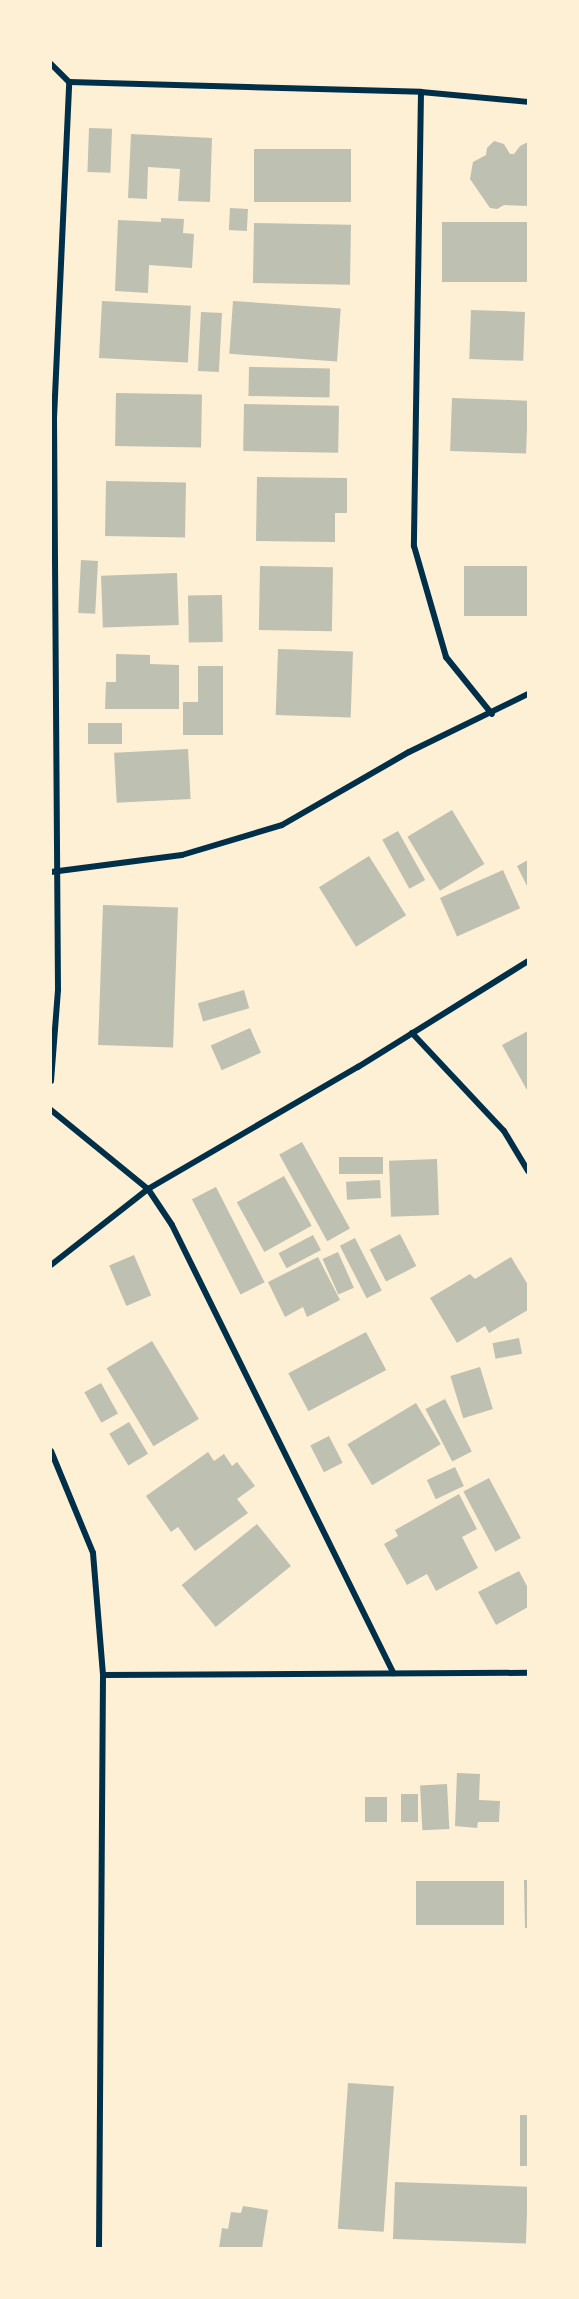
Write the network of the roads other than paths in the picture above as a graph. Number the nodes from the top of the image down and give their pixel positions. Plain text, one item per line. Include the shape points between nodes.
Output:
1 (51, 64) edge
2 (69, 82) junction
3 (421, 92) junction
4 (528, 102) edge
5 (528, 694) edge
6 (492, 714) junction
7 (55, 872) edge
8 (528, 961) edge
9 (412, 1033) junction
10 (51, 1081) edge
11 (51, 1110) edge
12 (528, 1171) edge
13 (148, 1189) junction
14 (51, 1265) edge
15 (51, 1451) edge
16 (528, 1672) edge
17 (393, 1673) junction
18 (103, 1675) junction
19 (99, 2248) edge

1 - 2 street
2 - 3 street
2 - 7 street via 54,418
3 - 4 street
3 - 6 street via 414,546 446,657
5 - 6 street
6 - 7 street via 408,752 282,825 182,855
7 - 10 street via 58,990
8 - 9 street
9 - 12 street via 504,1131
9 - 13 street
11 - 13 street
13 - 14 street
13 - 17 street via 172,1225
15 - 18 street via 93,1553
16 - 17 street
17 - 18 street
18 - 19 street

